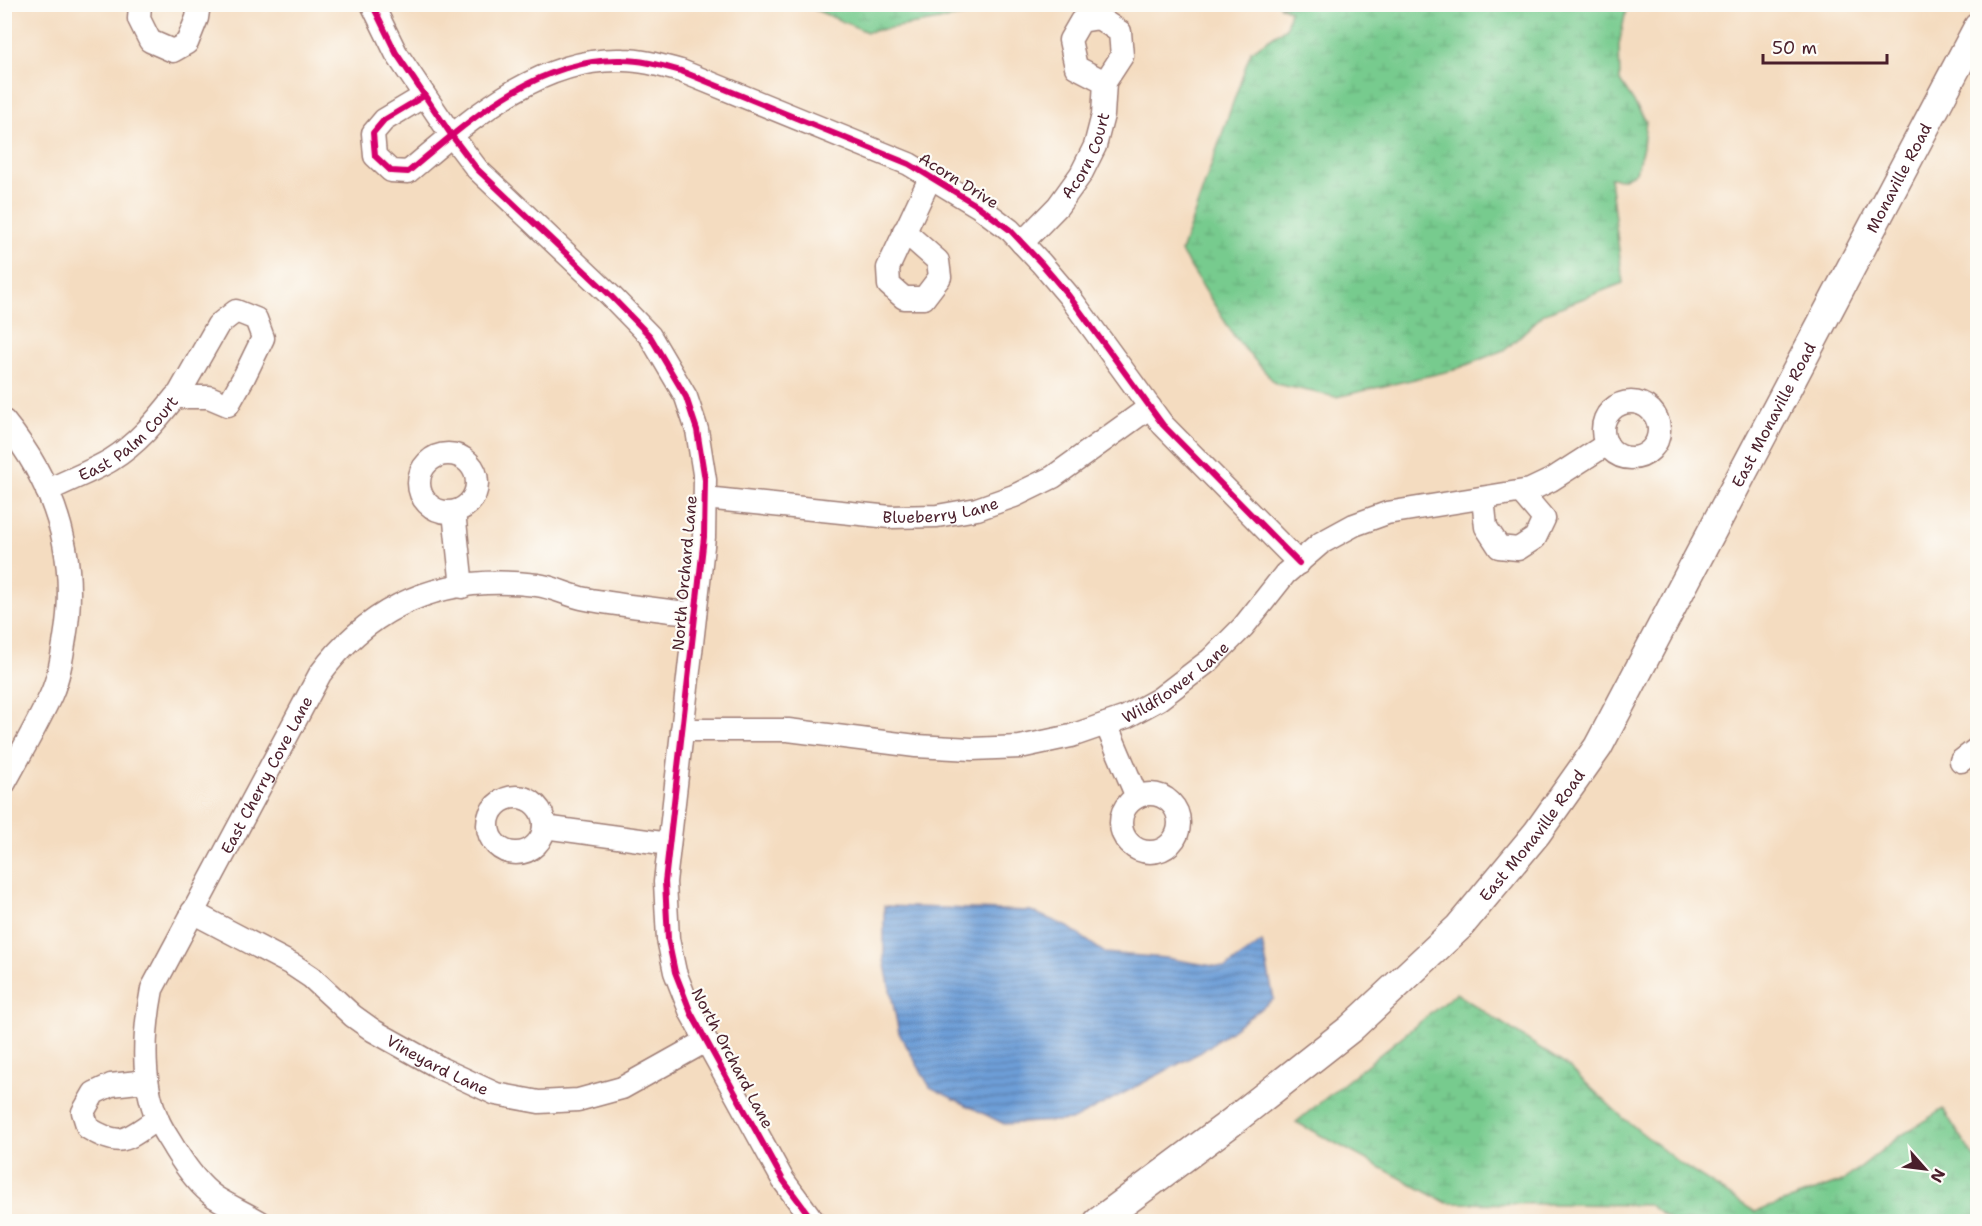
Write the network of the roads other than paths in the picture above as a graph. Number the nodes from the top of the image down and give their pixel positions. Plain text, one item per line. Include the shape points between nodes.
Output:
1 (140, 4) edge
2 (199, 4) edge
3 (372, 4) edge
4 (1977, 27) edge
5 (1105, 82) junction
6 (424, 96) junction
7 (452, 136) junction
8 (930, 176) junction
9 (904, 231) dead end
10 (1022, 243) junction
11 (1819, 328) joint
12 (177, 397) junction
13 (1150, 407) junction
14 (4, 421) edge
15 (1607, 444) dead end
16 (46, 491) junction
17 (1521, 492) junction
18 (705, 498) junction
19 (1483, 498) junction
20 (453, 512) dead end
21 (1299, 563) junction
22 (462, 586) junction
23 (695, 614) junction
24 (1106, 724) junction
25 (682, 730) junction
26 (6, 779) edge
27 (1137, 797) dead end
28 (544, 827) dead end
29 (669, 844) junction
30 (192, 912) junction
31 (706, 1041) junction
32 (147, 1082) junction
33 (157, 1119) junction
34 (260, 1221) edge
35 (814, 1221) edge
36 (1098, 1221) edge

1 - 2 street via 139,19 150,41 173,51 187,43
3 - 6 street, North Orchard Lane via 396,53
4 - 11 main road, Monaville Road
5 - 5 street, Acorn Court via 1122,56 1120,32 1099,18 1082,21 1070,39 1076,67
5 - 10 street, Acorn Court via 1103,115 1095,146 1081,174 1058,206
6 - 7 street, North Orchard Lane
6 - 7 street, Acorn Drive via 384,120 373,133 375,156 391,171 408,172
7 - 8 street, Acorn Drive via 536,79 594,61 623,60 681,71 865,145
7 - 18 street, North Orchard Lane via 477,169 650,336 686,398 697,430
8 - 9 street
8 - 10 street, Acorn Drive via 978,206
10 - 13 street, Acorn Drive via 1069,296
11 - 36 main road, East Monaville Road via 1598,747 1537,833 1459,927 1350,1029
12 - 12 street, East Palm Court via 209,397 228,405 263,339 256,319 236,311 218,325
12 - 16 street, East Palm Court via 126,449
13 - 18 street, Blueberry Lane via 1053,477 977,509 890,518
13 - 21 street, Acorn Drive via 1163,425
14 - 16 street via 34,462
15 - 17 street, Wildflower Lane via 1551,480
16 - 26 street via 68,554 70,609 60,670 51,694
17 - 19 street, Wildflower Lane
17 - 19 street via 1544,519 1535,538 1518,549 1499,547 1486,527
18 - 23 street, North Orchard Lane
19 - 21 street, Wildflower Lane via 1387,513 1329,539
20 - 22 street
21 - 24 street, Wildflower Lane via 1210,660 1160,699
22 - 23 street, East Cherry Cove Lane via 503,582 541,585 584,599
22 - 30 street, East Cherry Cove Lane via 438,589 405,601 359,630 337,651 320,674
23 - 25 street, North Orchard Lane
24 - 25 street, Wildflower Lane via 1020,747 972,749 788,730
24 - 27 street
25 - 29 street, North Orchard Lane
28 - 29 street
29 - 31 street, North Orchard Lane via 665,882 668,939 690,1013
30 - 31 street, Vineyard Lane via 302,971 374,1031 496,1094 539,1102 578,1100 622,1088
30 - 32 street, East Cherry Cove Lane via 152,988 145,1051
31 - 35 street, North Orchard Lane via 783,1180
32 - 33 street, East Cherry Cove Lane
32 - 33 street via 111,1085 94,1093 83,1112 88,1128 106,1139 124,1140
33 - 34 street, East Cherry Cove Lane via 198,1181 214,1196

